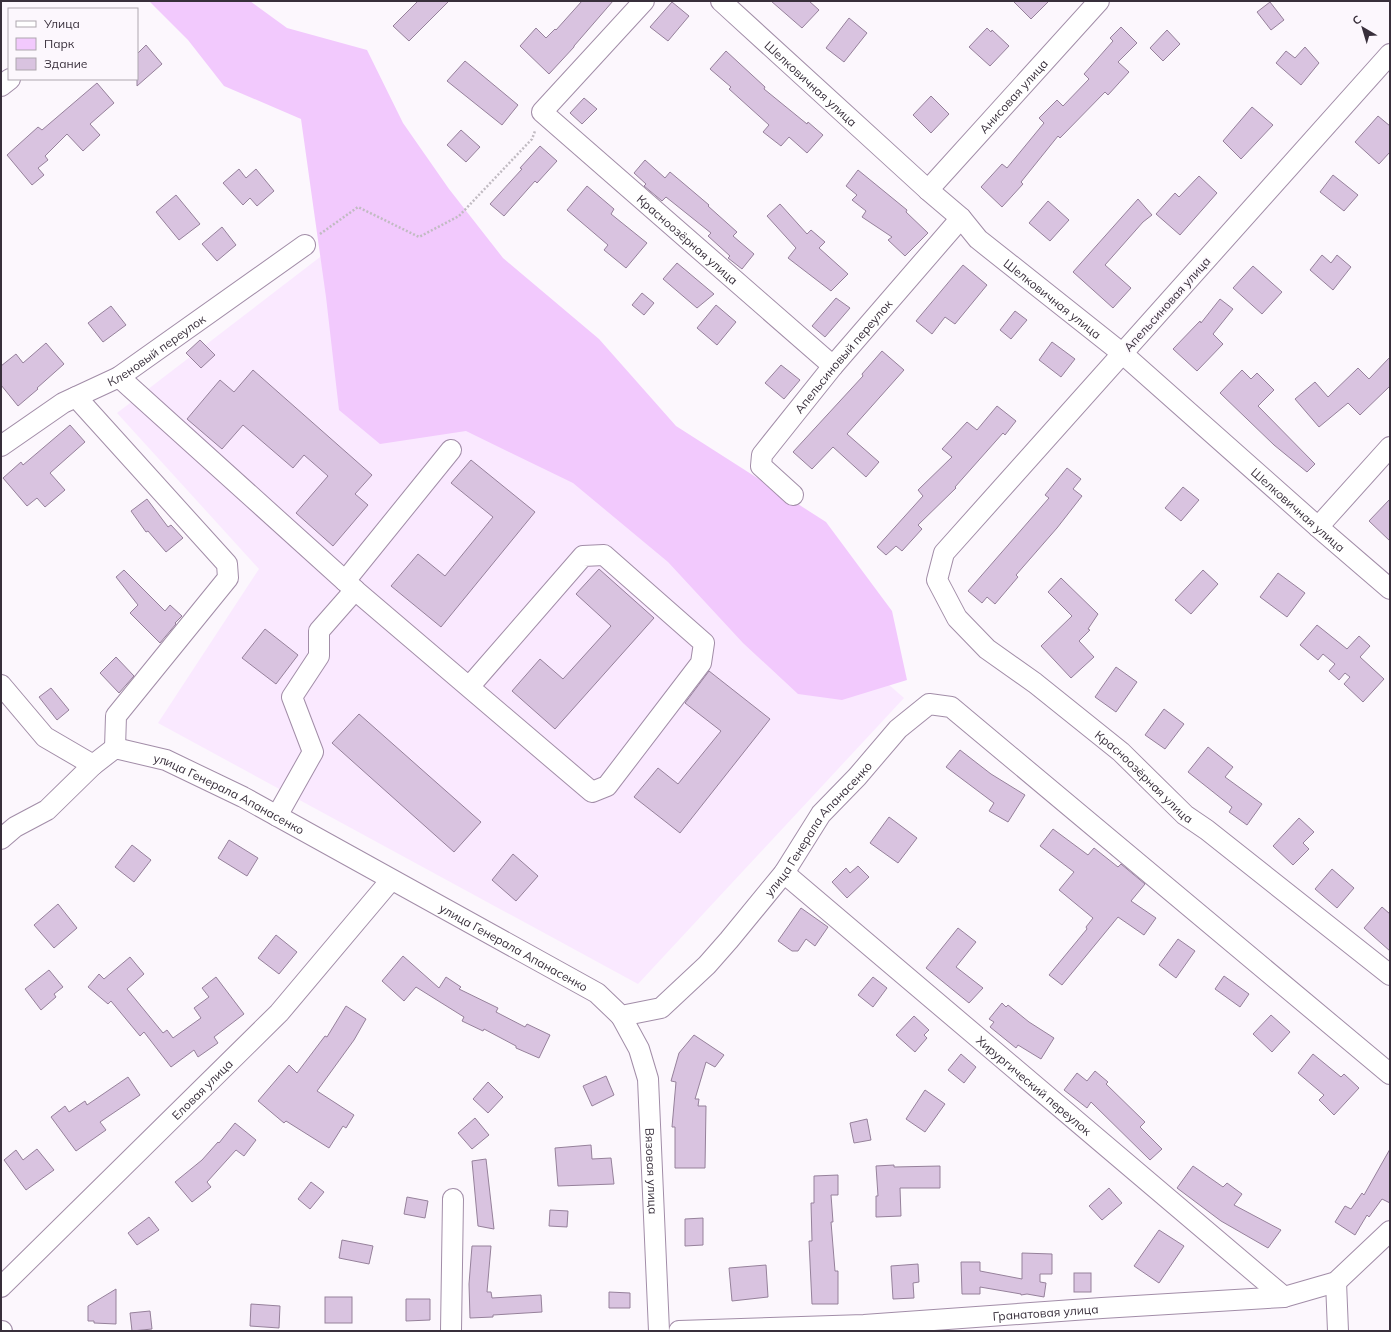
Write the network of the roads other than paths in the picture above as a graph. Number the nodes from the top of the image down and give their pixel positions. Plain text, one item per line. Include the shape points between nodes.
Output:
1 (644, 1) edge
2 (1099, 1) edge
3 (723, 2) edge
4 (1390, 54) edge
5 (928, 190) junction
6 (961, 218) junction
7 (305, 244) road end
8 (1123, 354) junction
9 (833, 366) junction
10 (119, 377) junction
11 (76, 397) junction
12 (1, 446) edge
13 (1390, 447) edge
14 (451, 450) dead end
15 (793, 495) dead end
16 (1318, 527) junction
17 (944, 553) joint
18 (350, 586) junction
19 (1390, 589) edge
20 (1, 685) edge
21 (468, 687) junction
22 (115, 748) junction
23 (93, 765) junction
24 (277, 816) junction
25 (1, 839) edge
26 (784, 873) junction
27 (391, 880) junction
28 (1390, 975) edge
29 (621, 1016) junction
30 (1390, 1074) edge
31 (452, 1199) dead end
32 (1390, 1231) edge
33 (1336, 1282) junction
34 (1, 1287) edge
35 (1284, 1297) junction
36 (451, 1331) edge
37 (659, 1331) edge
38 (679, 1331) edge
39 (1338, 1331) edge

1 - 9 street, Красноозёрная улица via 542,112
2 - 5 street, Анисовая улица
3 - 5 street, Шелковичная улица
4 - 8 street, Апельсиновая улица
5 - 6 street, Шелковичная улица
6 - 8 street, Шелковичная улица via 978,239
6 - 9 street, Апельсиновый переулок
7 - 10 street, Кленовый переулок
8 - 16 street, Шелковичная улица
8 - 17 street, Апельсиновая улица
9 - 15 street, Апельсиновый переулок via 762,455 761,466
10 - 11 street, Кленовый переулок
10 - 18 street
11 - 12 street, Кленовый переулок via 63,403
11 - 22 street via 227,564 228,578 116,716
13 - 16 street
14 - 18 street
16 - 19 street, Шелковичная улица
17 - 28 street, Красноозёрная улица via 937,580 957,618 987,649 1035,683 1121,752 1185,815
18 - 21 street
18 - 24 street via 319,631 319,656 292,697 313,752
20 - 23 street via 45,737
21 - 21 street via 592,792 607,786 701,663 704,643 604,554 583,556
22 - 23 street
22 - 24 street, улица Генерала Апанасенко via 166,760
23 - 25 street via 46,810 15,827
24 - 27 street, улица Генерала Апанасенко
26 - 29 street, улица Генерала Апанасенко via 707,965 661,1008
26 - 30 street, улица Генерала Апанасенко via 821,814 898,729 929,704 951,707
26 - 35 street, Хирургический переулок
27 - 29 street, улица Генерала Апанасенко via 597,993
27 - 34 street, Еловая улица via 279,1013
29 - 37 street, Вязовая улица via 640,1049 648,1079
31 - 36 street
32 - 33 street, Гранатовая улица
33 - 35 street, Гранатовая улица
33 - 39 street
35 - 38 street, Гранатовая улица via 864,1325

